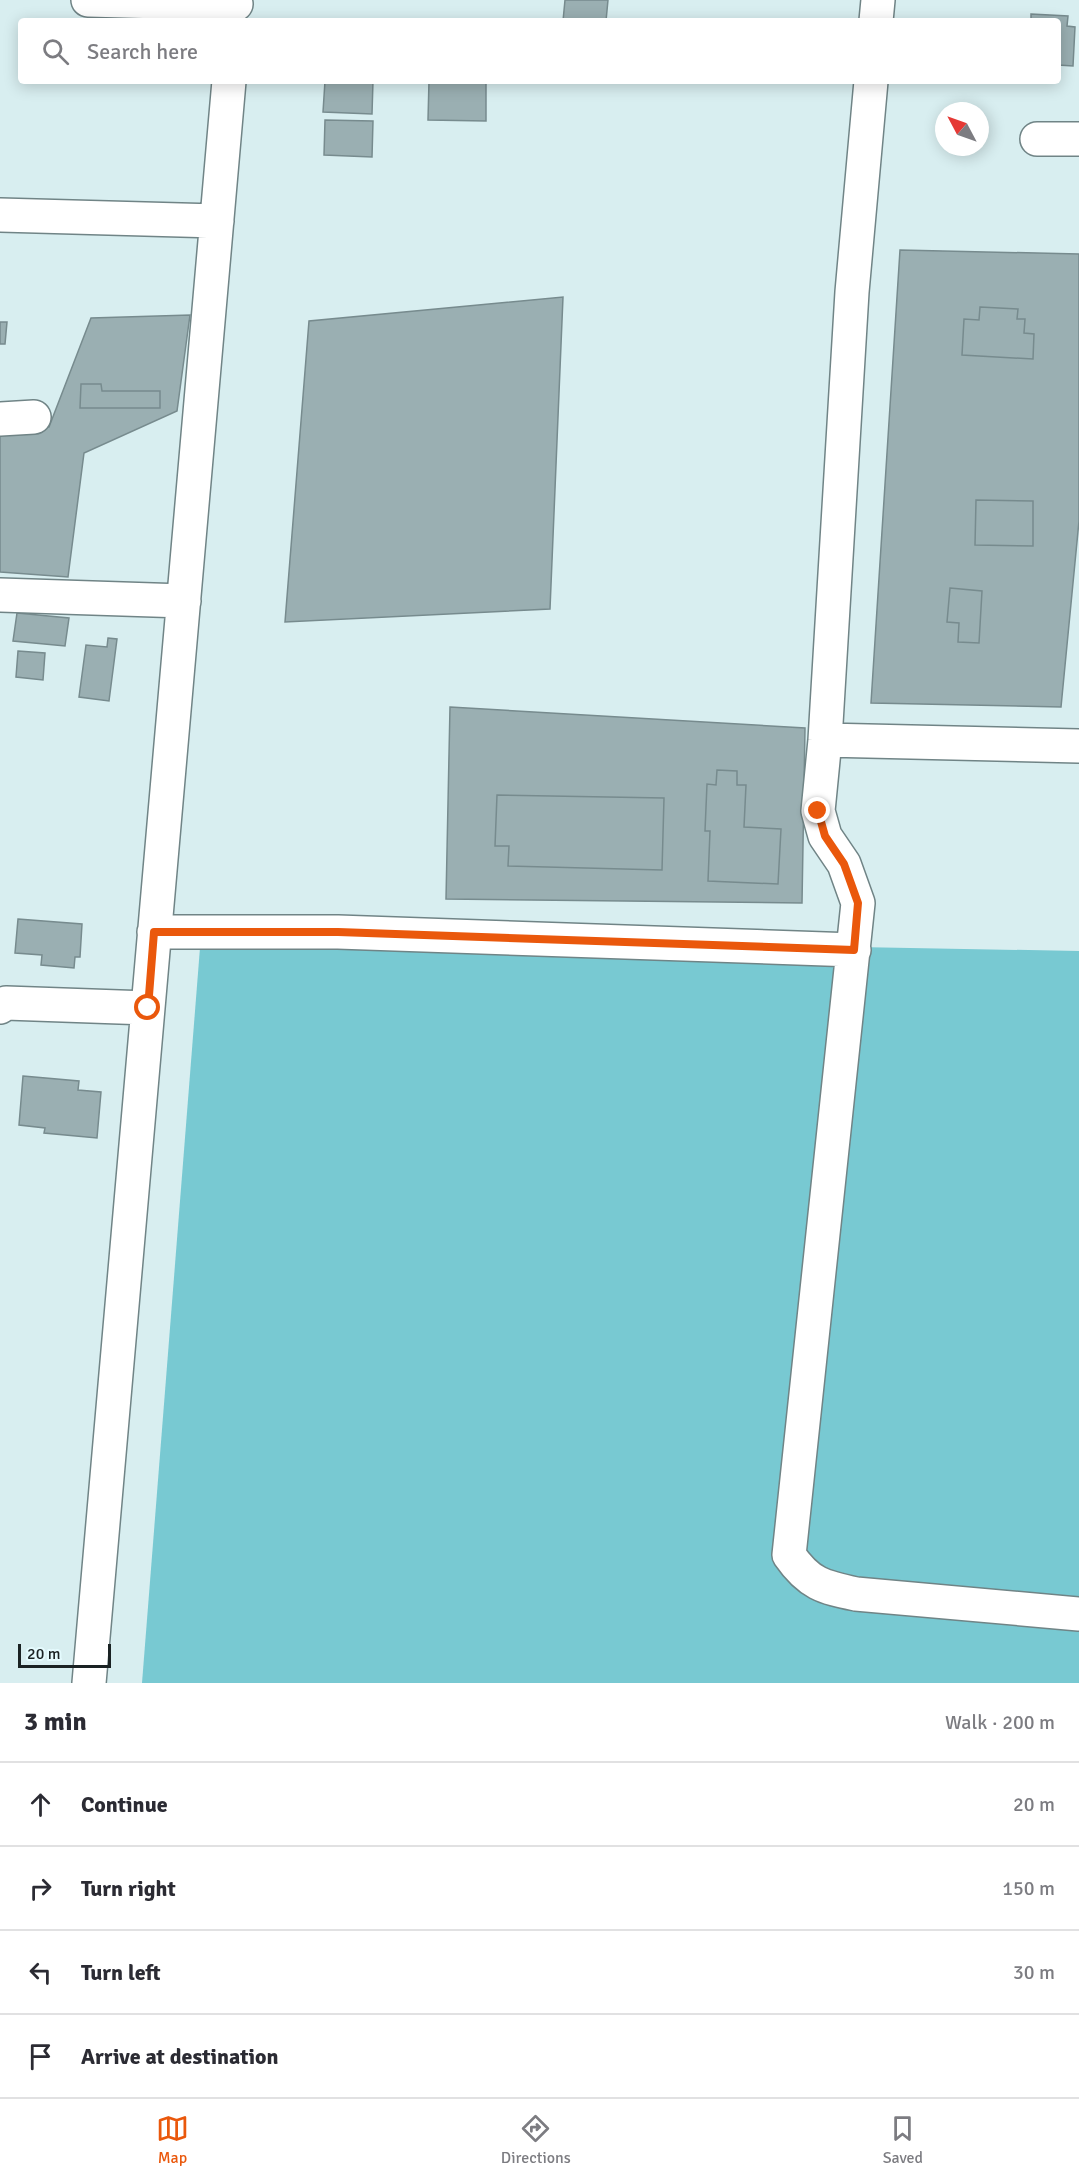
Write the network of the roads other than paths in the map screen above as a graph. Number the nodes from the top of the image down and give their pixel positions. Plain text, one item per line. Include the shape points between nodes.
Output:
1 (88, 0) edge
2 (878, 0) edge
3 (235, 8) edge
4 (876, 18) edge
5 (229, 84) edge
6 (871, 84) edge
7 (1037, 139) dead end
8 (1079, 139) edge
9 (0, 215) edge
10 (217, 221) junction
11 (34, 417) dead end
12 (0, 419) edge
13 (0, 595) edge
14 (184, 601) junction
15 (825, 740) junction
16 (1079, 746) edge
17 (154, 932) junction
18 (854, 950) junction
19 (0, 1007) edge
20 (148, 1008) junction
21 (1079, 1614) edge
22 (89, 1683) edge

1 - 3 street
2 - 4 street
5 - 10 street
6 - 15 street via 852,292
7 - 8 street
9 - 10 street
10 - 14 street
11 - 12 street
13 - 14 street
14 - 17 street
15 - 16 street
15 - 18 street via 818,811 825,836 844,864 858,903
17 - 18 street via 350,933
17 - 20 street
18 - 21 street via 789,1554 801,1572 825,1587 856,1594
19 - 20 street via 6,1003
20 - 22 street

